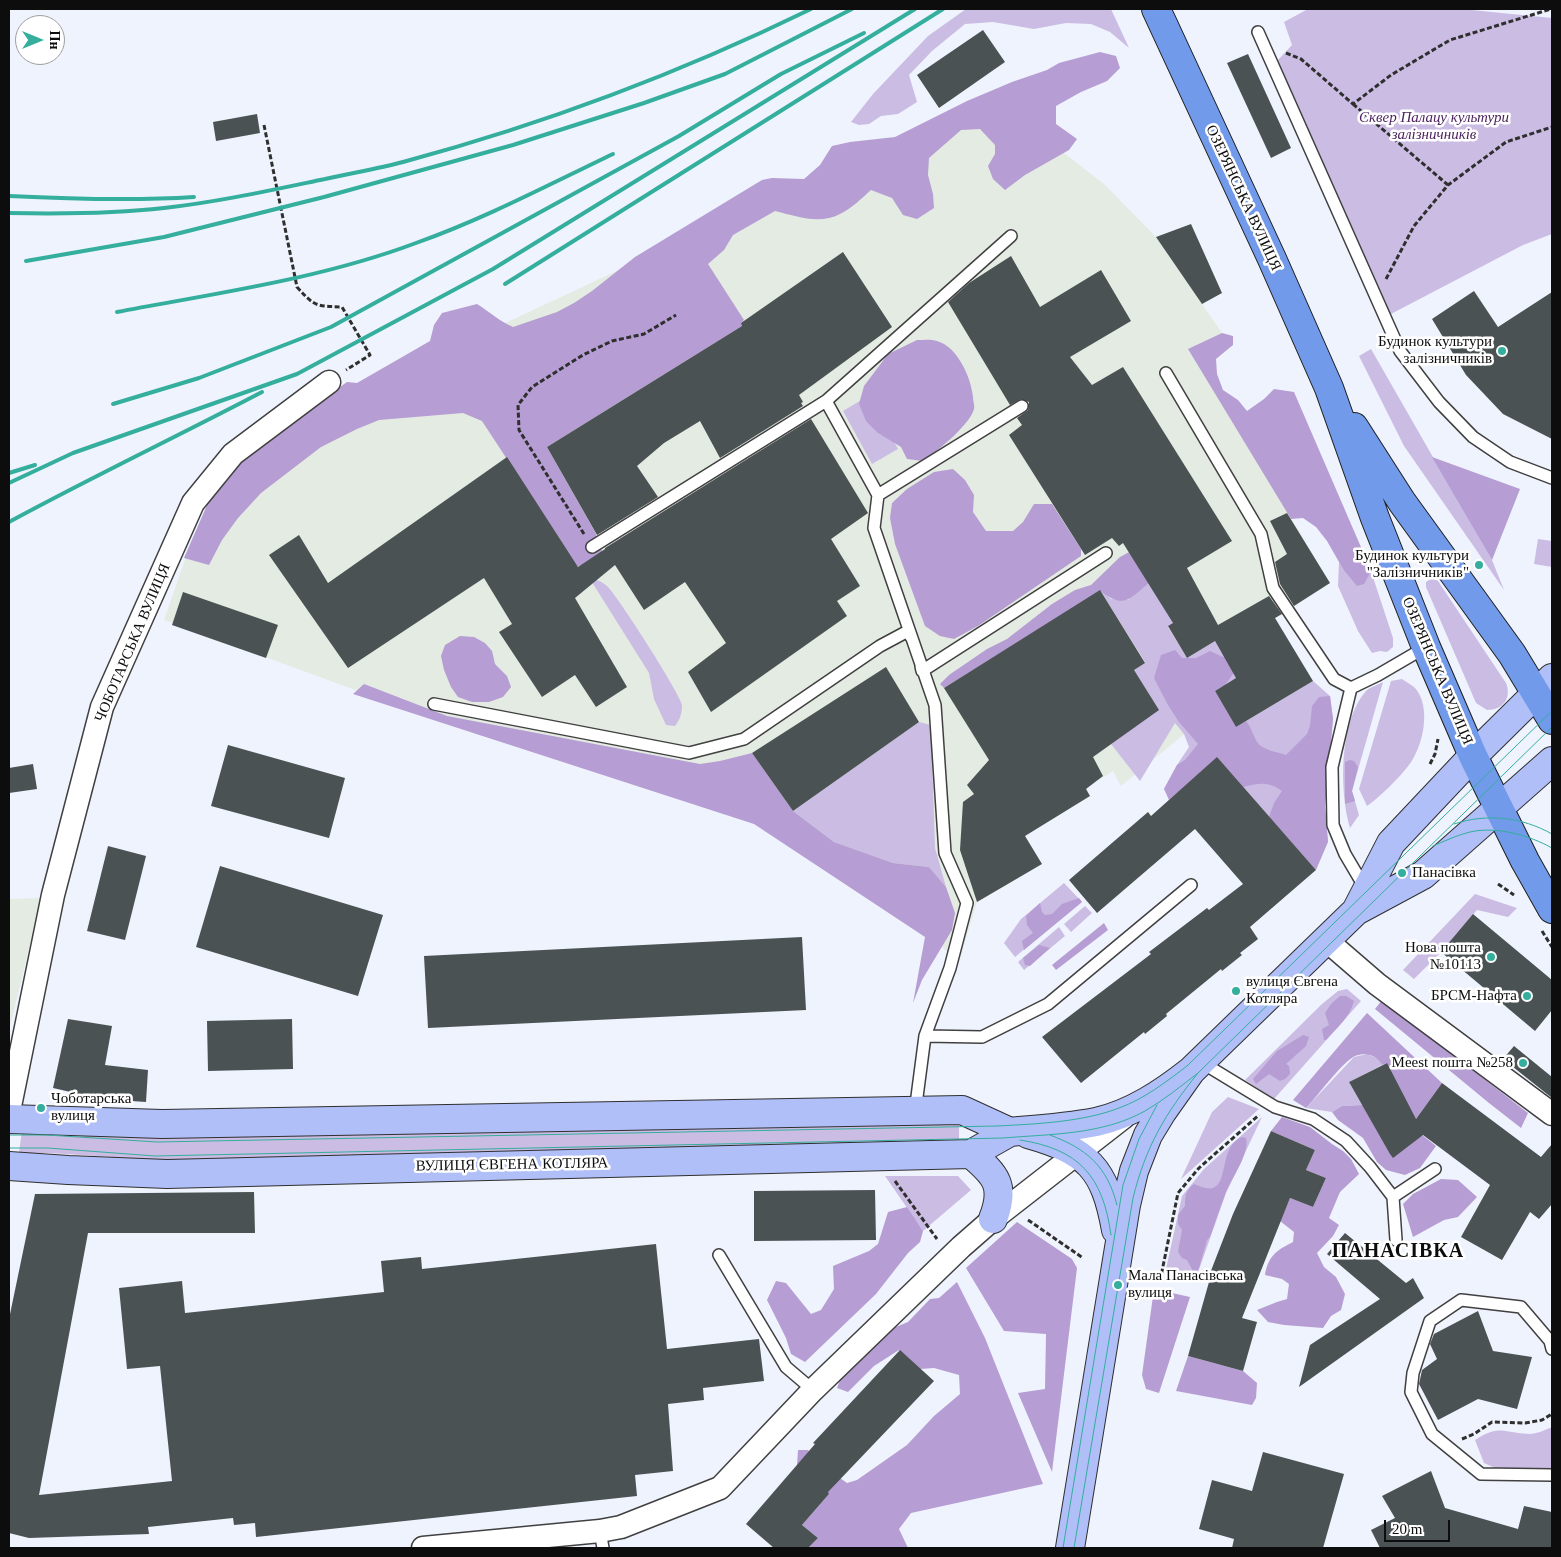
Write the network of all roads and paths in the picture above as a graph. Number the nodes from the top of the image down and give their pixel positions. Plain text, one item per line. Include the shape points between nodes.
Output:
1 (1156, 9) edge
2 (1551, 9) edge
3 (1258, 32) dead end
4 (1264, 45) junction
5 (1353, 104) junction
6 (264, 125) dead end
7 (1552, 127) edge
8 (1448, 185) junction
9 (1011, 236) dead end
10 (1376, 297) junction
11 (676, 315) dead end
12 (1166, 372) dead end
13 (329, 382) joint
14 (1329, 388) junction
15 (826, 401) junction
16 (1022, 406) dead end
17 (1552, 478) edge
18 (878, 494) junction
19 (592, 547) joint
20 (1106, 554) dead end
21 (908, 631) junction
22 (1426, 647) junction
23 (922, 671) junction
24 (1544, 686) edge
25 (1350, 688) junction
26 (434, 704) dead end
27 (1552, 720) edge
28 (1438, 736) dead end
29 (1473, 756) junction
30 (1552, 760) edge
31 (1427, 769) dead end
32 (1498, 808) junction
33 (1191, 885) dead end
34 (1361, 900) junction
35 (1552, 909) edge
36 (1326, 940) junction
37 (925, 1036) junction
38 (1196, 1066) junction
39 (1137, 1107) junction
40 (1275, 1107) junction
41 (9, 1111) edge
42 (915, 1112) junction
43 (1552, 1114) edge
44 (9, 1119) edge
45 (1015, 1132) junction
46 (971, 1154) junction
47 (1076, 1154) junction
48 (9, 1166) edge
49 (1435, 1169) dead end
50 (893, 1178) dead end
51 (1393, 1197) junction
52 (993, 1219) junction
53 (1027, 1219) dead end
54 (937, 1239) dead end
55 (1396, 1240) dead end
56 (1118, 1244) junction
57 (719, 1255) dead end
58 (1083, 1258) dead end
59 (1160, 1281) dead end
60 (1552, 1349) edge
61 (813, 1390) junction
62 (1552, 1414) edge
63 (1434, 1436) junction
64 (1552, 1475) edge
65 (602, 1540) edge
66 (423, 1548) edge
67 (1070, 1548) edge

1 - 14 main road, ОЗЕРЯНСЬКА ВУЛИЦЯ
2 - 5 path via 1450,40 1391,74
3 - 4 lane
4 - 5 path via 1301,59
4 - 10 lane
5 - 8 path
6 - 13 path via 297,287 319,306 342,307 370,355
7 - 8 path via 1506,142
8 - 10 path via 1414,226
9 - 15 lane
10 - 17 lane via 1400,351 1439,402 1473,437 1510,462
11 - 19 path via 644,334 612,341 583,355 532,387 518,405 520,430
12 - 25 lane via 1261,534 1273,588 1334,679
13 - 41 street, ЧОБОТАРСЬКА ВУЛИЦЯ via 233,454 193,503 102,707 53,895
14 - 22 main road, ОЗЕРЯНСЬКА ВУЛИЦЯ via 1375,518
14 - 24 main road, ОЗЕРЯНСЬКА ВУЛИЦЯ via 1402,502 1512,654
15 - 18 lane
15 - 19 lane
16 - 18 lane
18 - 21 lane via 874,528
20 - 23 lane
21 - 23 lane
21 - 26 lane via 880,646 744,739 689,753
22 - 25 lane
22 - 29 main road, ОЗЕРЯНСЬКА ВУЛИЦЯ
23 - 37 lane via 935,706 945,853 967,903 950,968
24 - 27 main road, ОЗЕРЯНСЬКА ВУЛИЦЯ
24 - 29 main road
25 - 34 lane via 1332,767 1334,825
28 - 31 path via 1435,754
29 - 32 main road, ОЗЕРЯНСЬКА ВУЛИЦЯ
29 - 34 main road via 1391,843
30 - 32 main road
32 - 34 main road via 1423,875
32 - 35 main road, ОЗЕРЯНСЬКА ВУЛИЦЯ
33 - 37 lane via 1048,1004 982,1037
34 - 36 main road
36 - 38 main road
36 - 43 street via 1377,984
37 - 42 lane
38 - 39 main road, ВУЛИЦЯ ЄВГЕНА КОТЛЯРА
38 - 40 lane
38 - 56 main road via 1162,1112 1144,1145 1130,1185
39 - 45 main road, ВУЛИЦЯ ЄВГЕНА КОТЛЯРА via 1097,1122
39 - 47 street
40 - 51 lane via 1313,1119 1346,1142
40 - 59 path via 1262,1113 1199,1168 1178,1192
42 - 44 main road via 162,1124
42 - 45 main road via 962,1110
45 - 46 main road, ВУЛИЦЯ ЄВГЕНА КОТЛЯРА
45 - 47 main road via 1050,1141
46 - 48 main road, ВУЛИЦЯ ЄВГЕНА КОТЛЯРА via 167,1174
46 - 52 main road via 996,1180 999,1198
47 - 52 street
47 - 56 main road via 1097,1172 1106,1188
49 - 51 lane
50 - 54 path
51 - 55 lane
52 - 61 street
53 - 58 path
56 - 67 main road
57 - 61 lane via 786,1367
60 - 63 lane via 1550,1341 1521,1307 1461,1300 1430,1321 1413,1373 1411,1392
61 - 65 street via 720,1488 621,1527
62 - 63 path via 1542,1420 1525,1423 1492,1422 1459,1440
63 - 64 lane via 1481,1474
65 - 66 street

